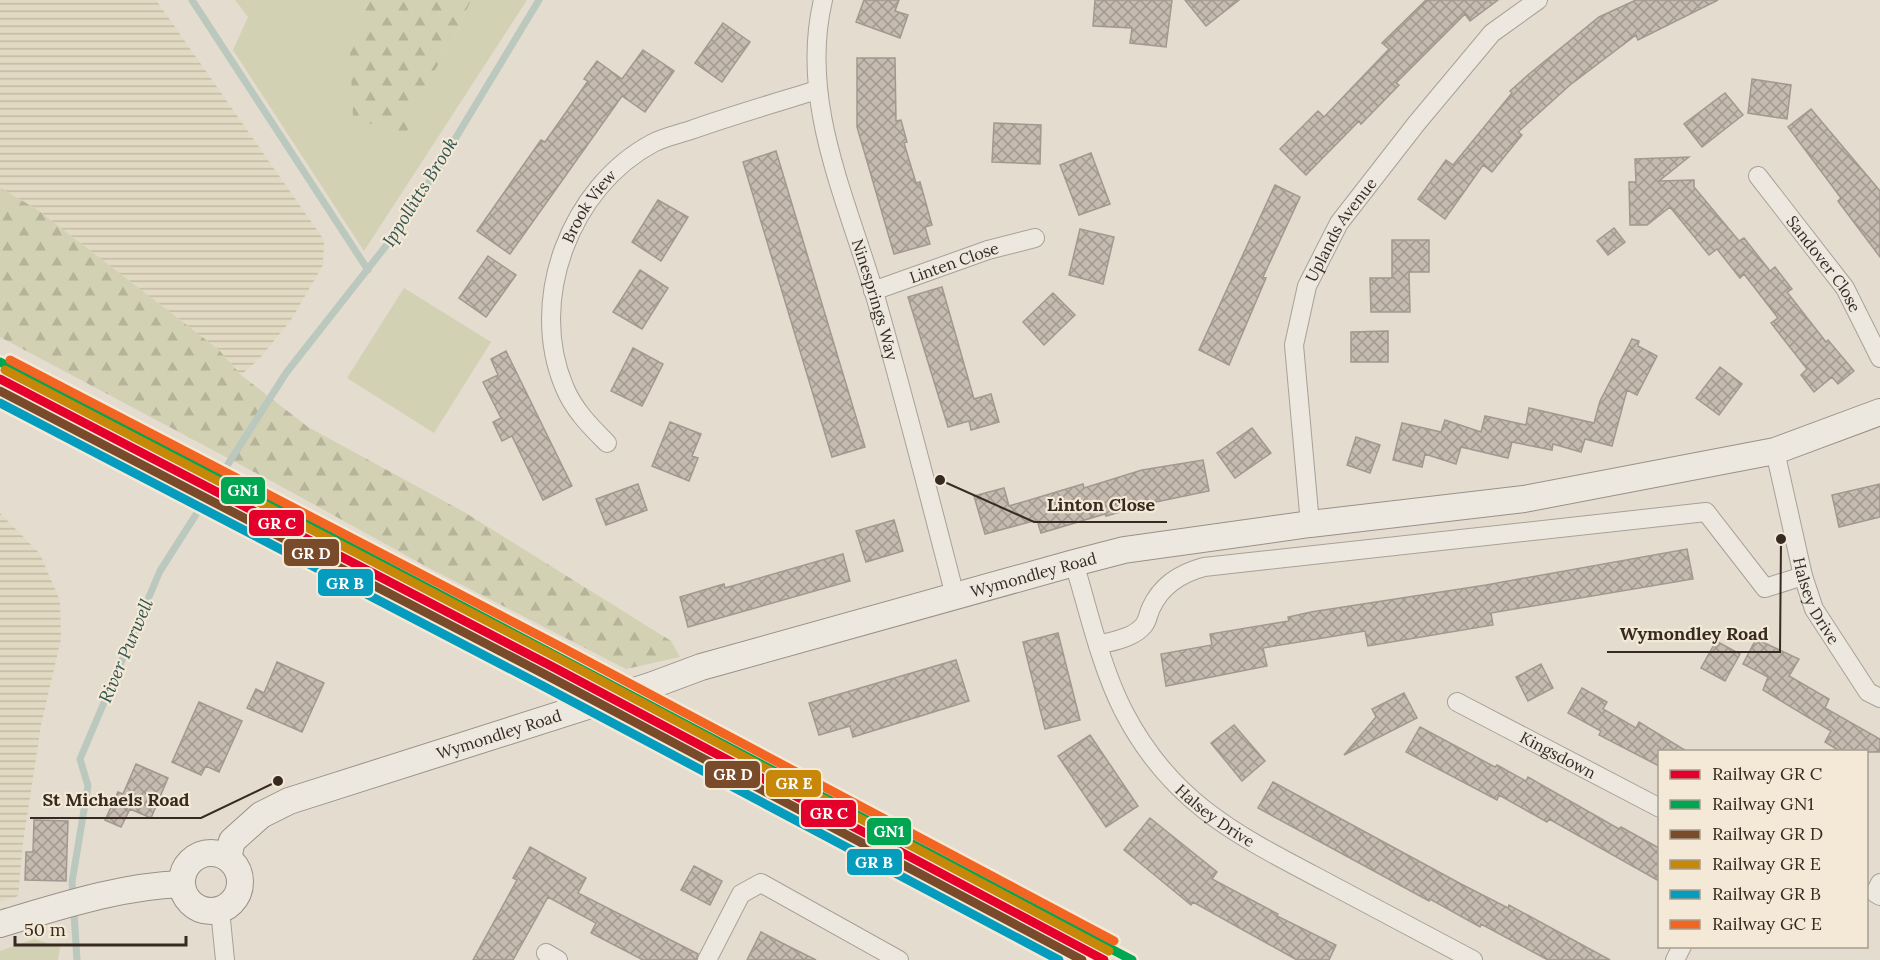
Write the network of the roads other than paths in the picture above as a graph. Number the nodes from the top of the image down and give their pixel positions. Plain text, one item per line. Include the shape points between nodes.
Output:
1 (823, 0) edge
2 (1538, 0) edge
3 (817, 90) junction
4 (1758, 176) dead end
5 (1035, 238) dead end
6 (873, 291) junction
7 (1880, 358) edge
8 (1880, 412) edge
9 (607, 443) dead end
10 (1775, 451) junction
11 (1310, 524) junction
12 (1074, 563) junction
13 (1803, 576) junction
14 (955, 596) junction
15 (1098, 645) junction
16 (1880, 698) edge
17 (1457, 702) dead end
18 (1658, 807) edge
19 (228, 858) junction
20 (1880, 883) edge
21 (181, 884) junction
22 (1880, 896) edge
23 (220, 910) junction
24 (0, 924) edge
25 (225, 960) edge
26 (706, 960) edge
27 (899, 960) edge
28 (1473, 960) edge

1 - 3 street, Ninesprings Way via 816,27
2 - 11 street, Uplands Avenue via 1492,33 1416,124 1339,223 1306,286 1294,345
3 - 6 street, Ninesprings Way via 828,151
3 - 9 street, Brook View via 653,144 616,171 581,211 559,261 550,310 551,341 564,387 582,418
4 - 7 street, Sandover Close via 1845,288
5 - 6 street, Linten Close via 988,250
6 - 14 street, Ninesprings Way
8 - 10 street, Wymondley Road
10 - 11 street, Wymondley Road via 1524,500
10 - 13 street, Halsey Drive
11 - 12 street, Wymondley Road via 1124,550
12 - 14 street, Wymondley Road
12 - 15 street, Halsey Drive
13 - 15 street via 1765,588 1706,512 1190,570 1167,585 1143,627
13 - 16 street, Halsey Drive via 1814,609 1868,692
14 - 19 street, Wymondley Road via 701,667 316,791 261,815 232,841
15 - 28 street, Halsey Drive via 1113,688 1143,743 1166,775 1197,806 1239,836
17 - 18 street, Kingsdown
19 - 21 street via 210,853 194,858 186,865
19 - 23 street via 238,870 240,888 236,898
20 - 22 street via 1875,893
21 - 23 street via 190,903 203,911
21 - 24 street via 98,898
23 - 25 street
26 - 27 street via 741,894 761,883

